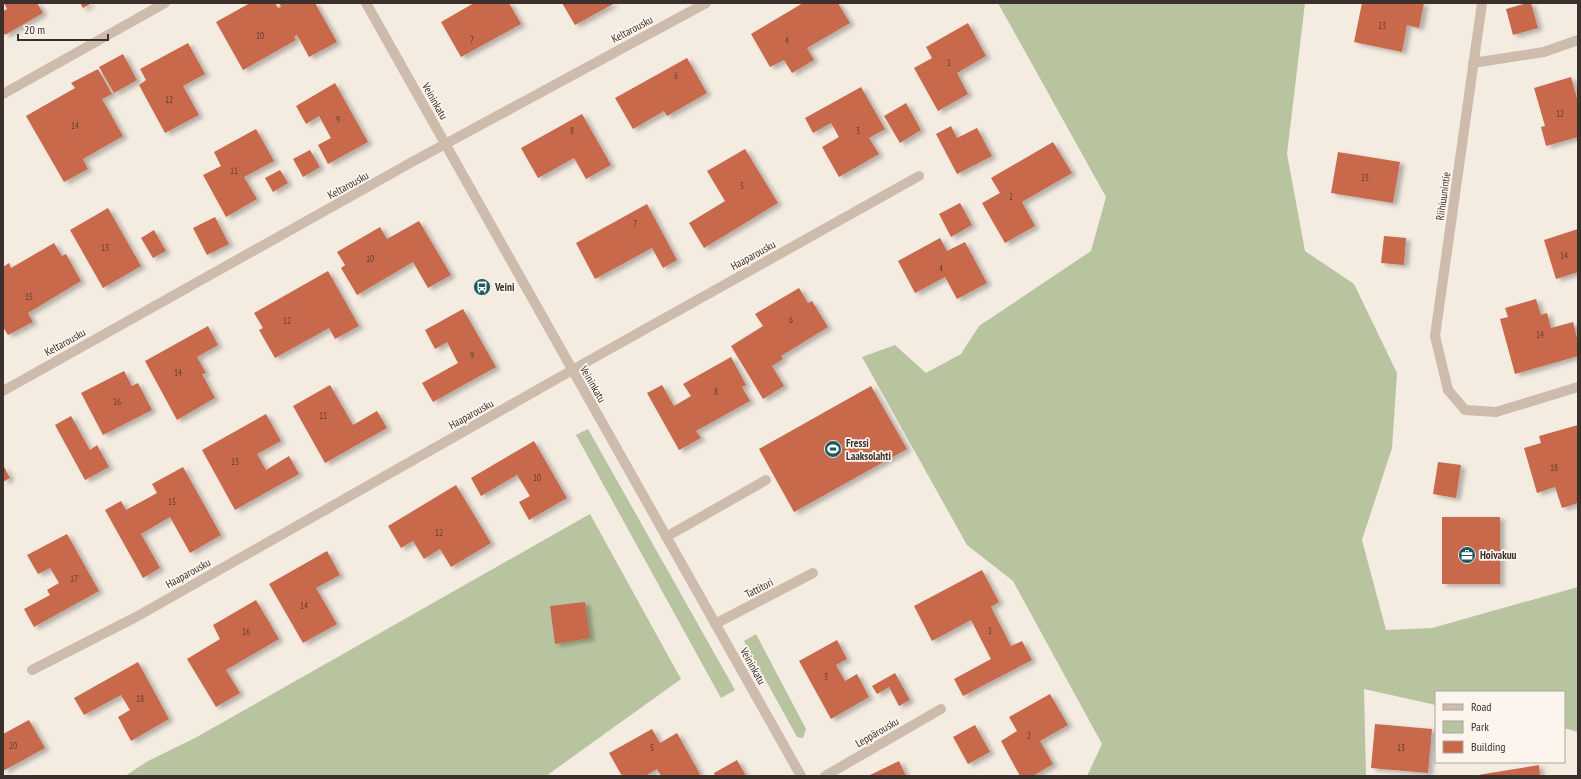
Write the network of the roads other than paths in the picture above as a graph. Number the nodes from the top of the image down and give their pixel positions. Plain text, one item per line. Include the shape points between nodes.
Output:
1 (165, 3) edge
2 (366, 3) edge
3 (706, 3) edge
4 (1482, 3) edge
5 (1578, 40) edge
6 (1473, 63) junction
7 (3, 94) edge
8 (445, 144) junction
9 (919, 176) dead end
10 (572, 370) junction
11 (1578, 387) edge
12 (3, 391) edge
13 (766, 480) dead end
14 (666, 537) junction
15 (813, 573) dead end
16 (715, 624) junction
17 (32, 670) dead end
18 (941, 709) dead end
19 (801, 776) edge
20 (825, 776) edge

1 - 7 street
2 - 8 street, Veininkatu
3 - 8 street, Keltarousku
4 - 6 street, Riihiuunintie
5 - 6 street via 1544,52
6 - 11 street, Riihiuunintie via 1435,336 1448,390 1465,410 1496,412
8 - 10 street, Veininkatu
8 - 12 street, Keltarousku
9 - 10 street, Haaparousku
10 - 14 street, Veininkatu
10 - 17 street, Haaparousku via 136,617
13 - 14 street
14 - 16 street, Veininkatu
15 - 16 street, Tattitori
16 - 19 street, Veininkatu
18 - 20 street, Leppärousku

